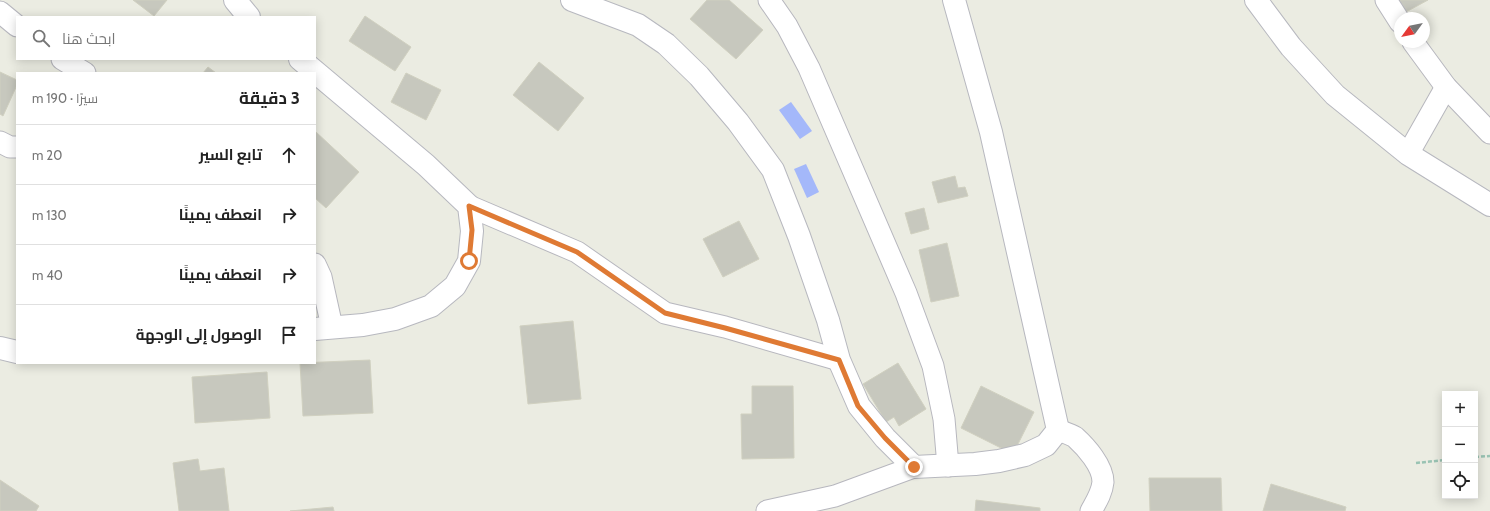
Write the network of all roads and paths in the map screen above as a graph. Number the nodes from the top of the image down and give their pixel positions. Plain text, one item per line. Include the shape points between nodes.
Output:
1 (235, 0) edge
2 (572, 0) edge
3 (769, 0) edge
4 (954, 0) edge
5 (1256, 0) edge
6 (1386, 0) edge
7 (0, 12) edge
8 (1394, 13) edge
9 (248, 16) edge
10 (16, 25) edge
11 (1417, 48) edge
12 (64, 60) edge
13 (301, 60) edge
14 (83, 72) edge
15 (315, 72) edge
16 (316, 72) edge
17 (1446, 87) junction
18 (1490, 132) edge
19 (0, 142) edge
20 (16, 146) edge
21 (1408, 154) junction
22 (1490, 205) edge
23 (469, 206) junction
24 (316, 266) edge
25 (323, 328) edge
26 (0, 348) edge
27 (16, 352) edge
28 (839, 360) junction
29 (1058, 430) junction
30 (1490, 456) edge
31 (1478, 457) edge
32 (1442, 460) edge
33 (1416, 463) dead end
34 (948, 466) junction
35 (914, 467) junction
36 (767, 511) edge
37 (1091, 511) edge

1 - 9 street
2 - 28 street via 638,25 666,44 699,76 738,122 773,170 799,236
3 - 34 street via 810,68 914,315 933,366 944,419
4 - 29 street via 991,132
5 - 21 street via 1291,47 1335,95
6 - 8 street
7 - 10 street
11 - 17 street
12 - 14 street
13 - 15 street
16 - 23 street via 426,165
17 - 18 street
17 - 21 street
19 - 20 street via 10,147
21 - 22 street
23 - 25 street via 472,230 469,261 455,286 431,306 395,319
23 - 28 street via 577,252 665,313
24 - 25 street via 321,277
26 - 27 street
28 - 35 street via 858,406
29 - 34 street via 1046,445 1025,455 999,461
29 - 37 street via 1074,437 1094,458 1100,471 1103,481 1099,497
30 - 31 path
32 - 33 path
34 - 35 street
35 - 36 street via 834,496

